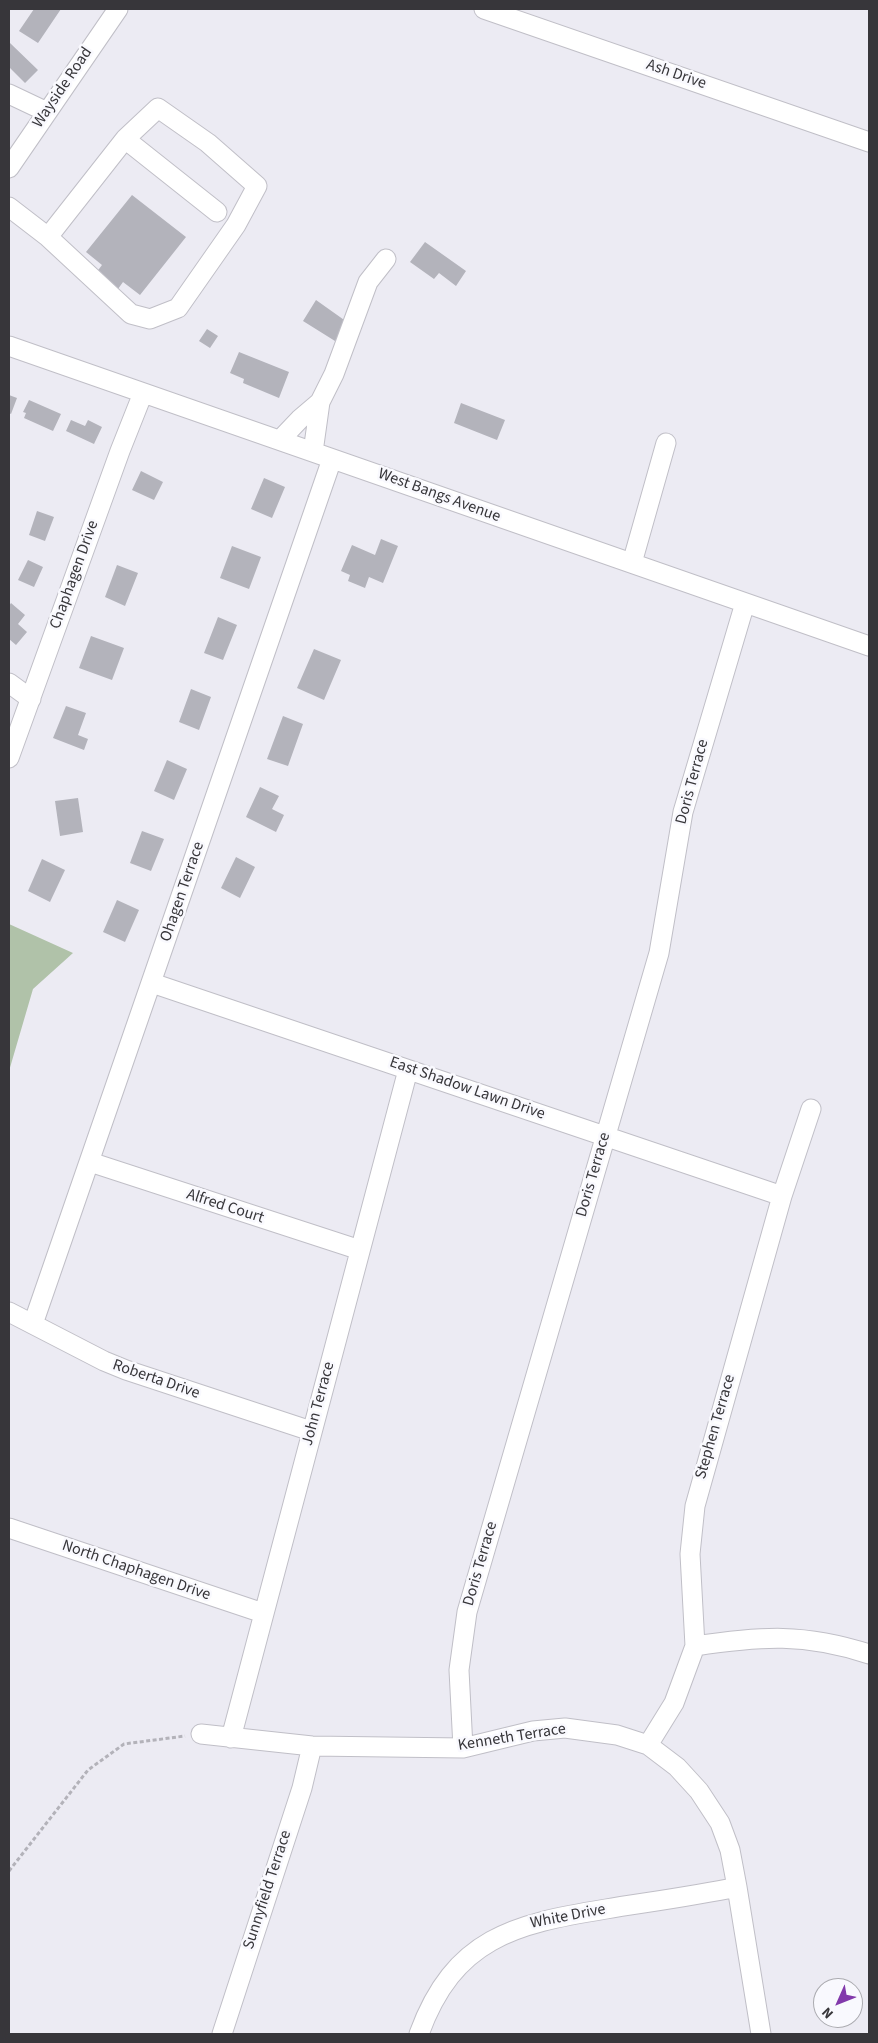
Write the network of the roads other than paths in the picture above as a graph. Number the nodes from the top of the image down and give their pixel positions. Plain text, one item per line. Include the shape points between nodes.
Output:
1 (118, 9) edge
2 (484, 9) edge
3 (9, 94) edge
4 (47, 112) junction
5 (125, 139) junction
6 (869, 142) edge
7 (9, 168) edge
8 (9, 207) edge
9 (218, 212) dead end
10 (48, 238) junction
11 (386, 259) dead end
12 (9, 346) edge
13 (143, 393) junction
14 (320, 402) junction
15 (280, 440) junction
16 (666, 443) dead end
17 (314, 452) junction
18 (332, 459) junction
19 (632, 563) junction
20 (745, 603) junction
21 (869, 646) edge
22 (9, 683) edge
23 (31, 699) junction
24 (9, 758) edge
25 (152, 983) junction
26 (408, 1070) junction
27 (811, 1109) dead end
28 (605, 1136) junction
29 (90, 1162) junction
30 (782, 1196) junction
31 (360, 1250) junction
32 (9, 1312) edge
33 (32, 1324) junction
34 (311, 1431) junction
35 (9, 1528) edge
36 (263, 1613) junction
37 (696, 1646) junction
38 (869, 1654) edge
39 (200, 1734) road end
40 (231, 1738) junction
41 (648, 1745) junction
42 (312, 1746) junction
43 (463, 1748) junction
44 (737, 1887) junction
45 (222, 2034) edge
46 (419, 2034) edge
47 (761, 2034) edge

1 - 4 street, Wayside Road
2 - 6 street, Ash Drive
3 - 4 street
4 - 7 street, Wayside Road
5 - 9 street
5 - 10 street
5 - 10 street via 158,108 208,143 257,186 236,226 178,308 150,320 131,314
8 - 10 street
11 - 14 street via 368,282 334,374
12 - 13 street, West Bangs Avenue
13 - 15 street, West Bangs Avenue
13 - 23 street, Chaphagen Drive
14 - 15 street
14 - 17 street
15 - 17 street, West Bangs Avenue
16 - 19 street
17 - 18 street, West Bangs Avenue
18 - 19 street, West Bangs Avenue
18 - 25 street, Ohagen Terrace
19 - 20 street, West Bangs Avenue
20 - 21 street, West Bangs Avenue
20 - 28 street, Doris Terrace via 683,812 659,953
22 - 23 street
23 - 24 street, Chaphagen Drive
25 - 26 street, East Shadow Lawn Drive
25 - 29 street, Ohagen Terrace
26 - 28 street, East Shadow Lawn Drive
26 - 31 street, John Terrace
27 - 30 street, Stephen Terrace
28 - 30 street, East Shadow Lawn Drive
28 - 43 street, Doris Terrace via 467,1612 459,1670
29 - 31 street, Alfred Court
29 - 33 street, Ohagen Terrace
30 - 37 street, Stephen Terrace via 695,1506 690,1554
31 - 34 street, John Terrace
32 - 33 street, Roberta Drive
33 - 34 street, Roberta Drive via 126,1370
34 - 36 street, John Terrace
35 - 36 street, North Chaphagen Drive
36 - 40 street, John Terrace
37 - 38 street via 751,1637 777,1637 832,1644
37 - 41 street, Stephen Terrace via 674,1702
39 - 40 street, Kenneth Terrace
40 - 42 street, Kenneth Terrace
41 - 43 street, Kenneth Terrace via 617,1734 566,1728 533,1731
41 - 44 street, Kenneth Terrace via 677,1767 708,1803 730,1850
42 - 43 street, Kenneth Terrace
42 - 45 street, Sunnyfield Terrace via 302,1788
44 - 46 street, White Drive via 549,1918 502,1934 475,1952 447,1981 432,2002
44 - 47 street, Kenneth Terrace

